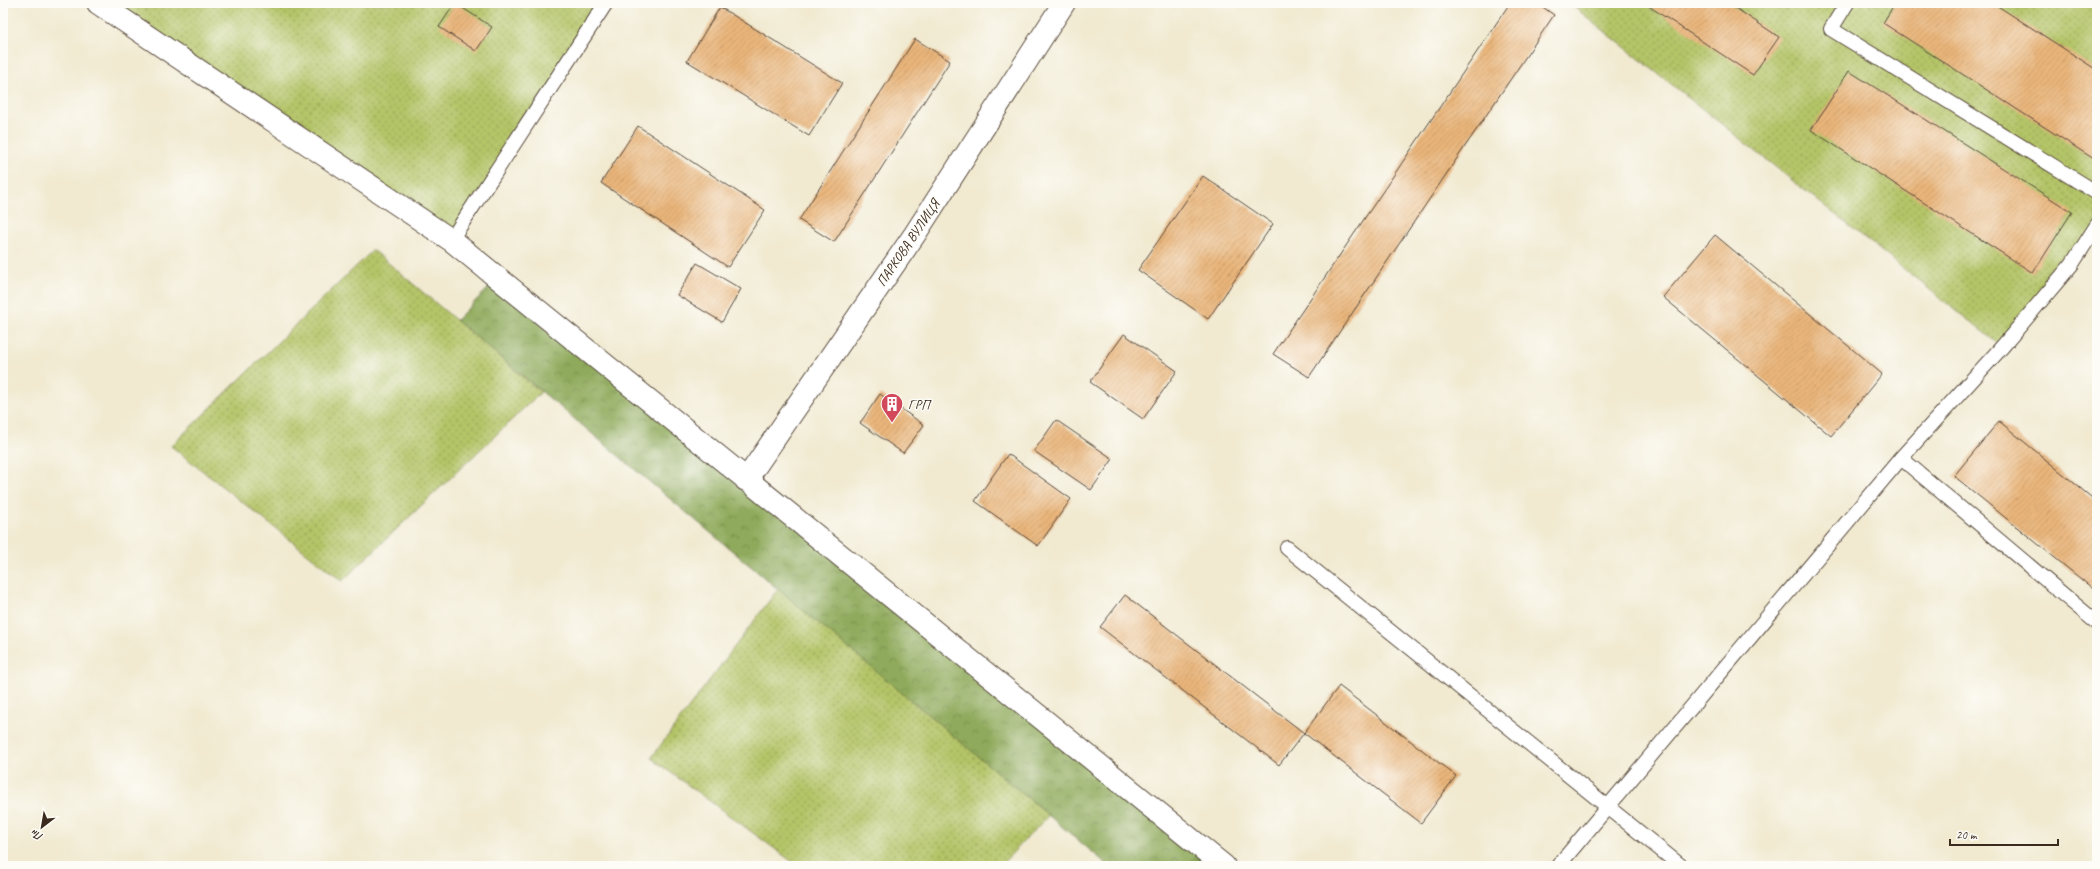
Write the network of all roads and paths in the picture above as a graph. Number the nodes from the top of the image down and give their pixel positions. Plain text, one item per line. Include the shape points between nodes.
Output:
1 (98, 3) edge
2 (606, 3) edge
3 (1064, 3) edge
4 (1847, 3) edge
5 (2097, 193) edge
6 (2095, 234) edge
7 (451, 240) junction
8 (1901, 458) junction
9 (746, 480) junction
10 (1287, 548) dead end
11 (2097, 623) edge
12 (1608, 808) junction
13 (1224, 866) edge
14 (1558, 866) edge
15 (1680, 866) edge

1 - 7 street
2 - 7 lane
3 - 9 street, ПАРКОВА ВУЛИЦЯ via 915,234
4 - 5 lane via 1831,29
6 - 8 lane via 2002,347
7 - 9 street
8 - 11 lane
8 - 12 lane
9 - 13 street
10 - 12 lane
12 - 14 lane
12 - 15 lane

